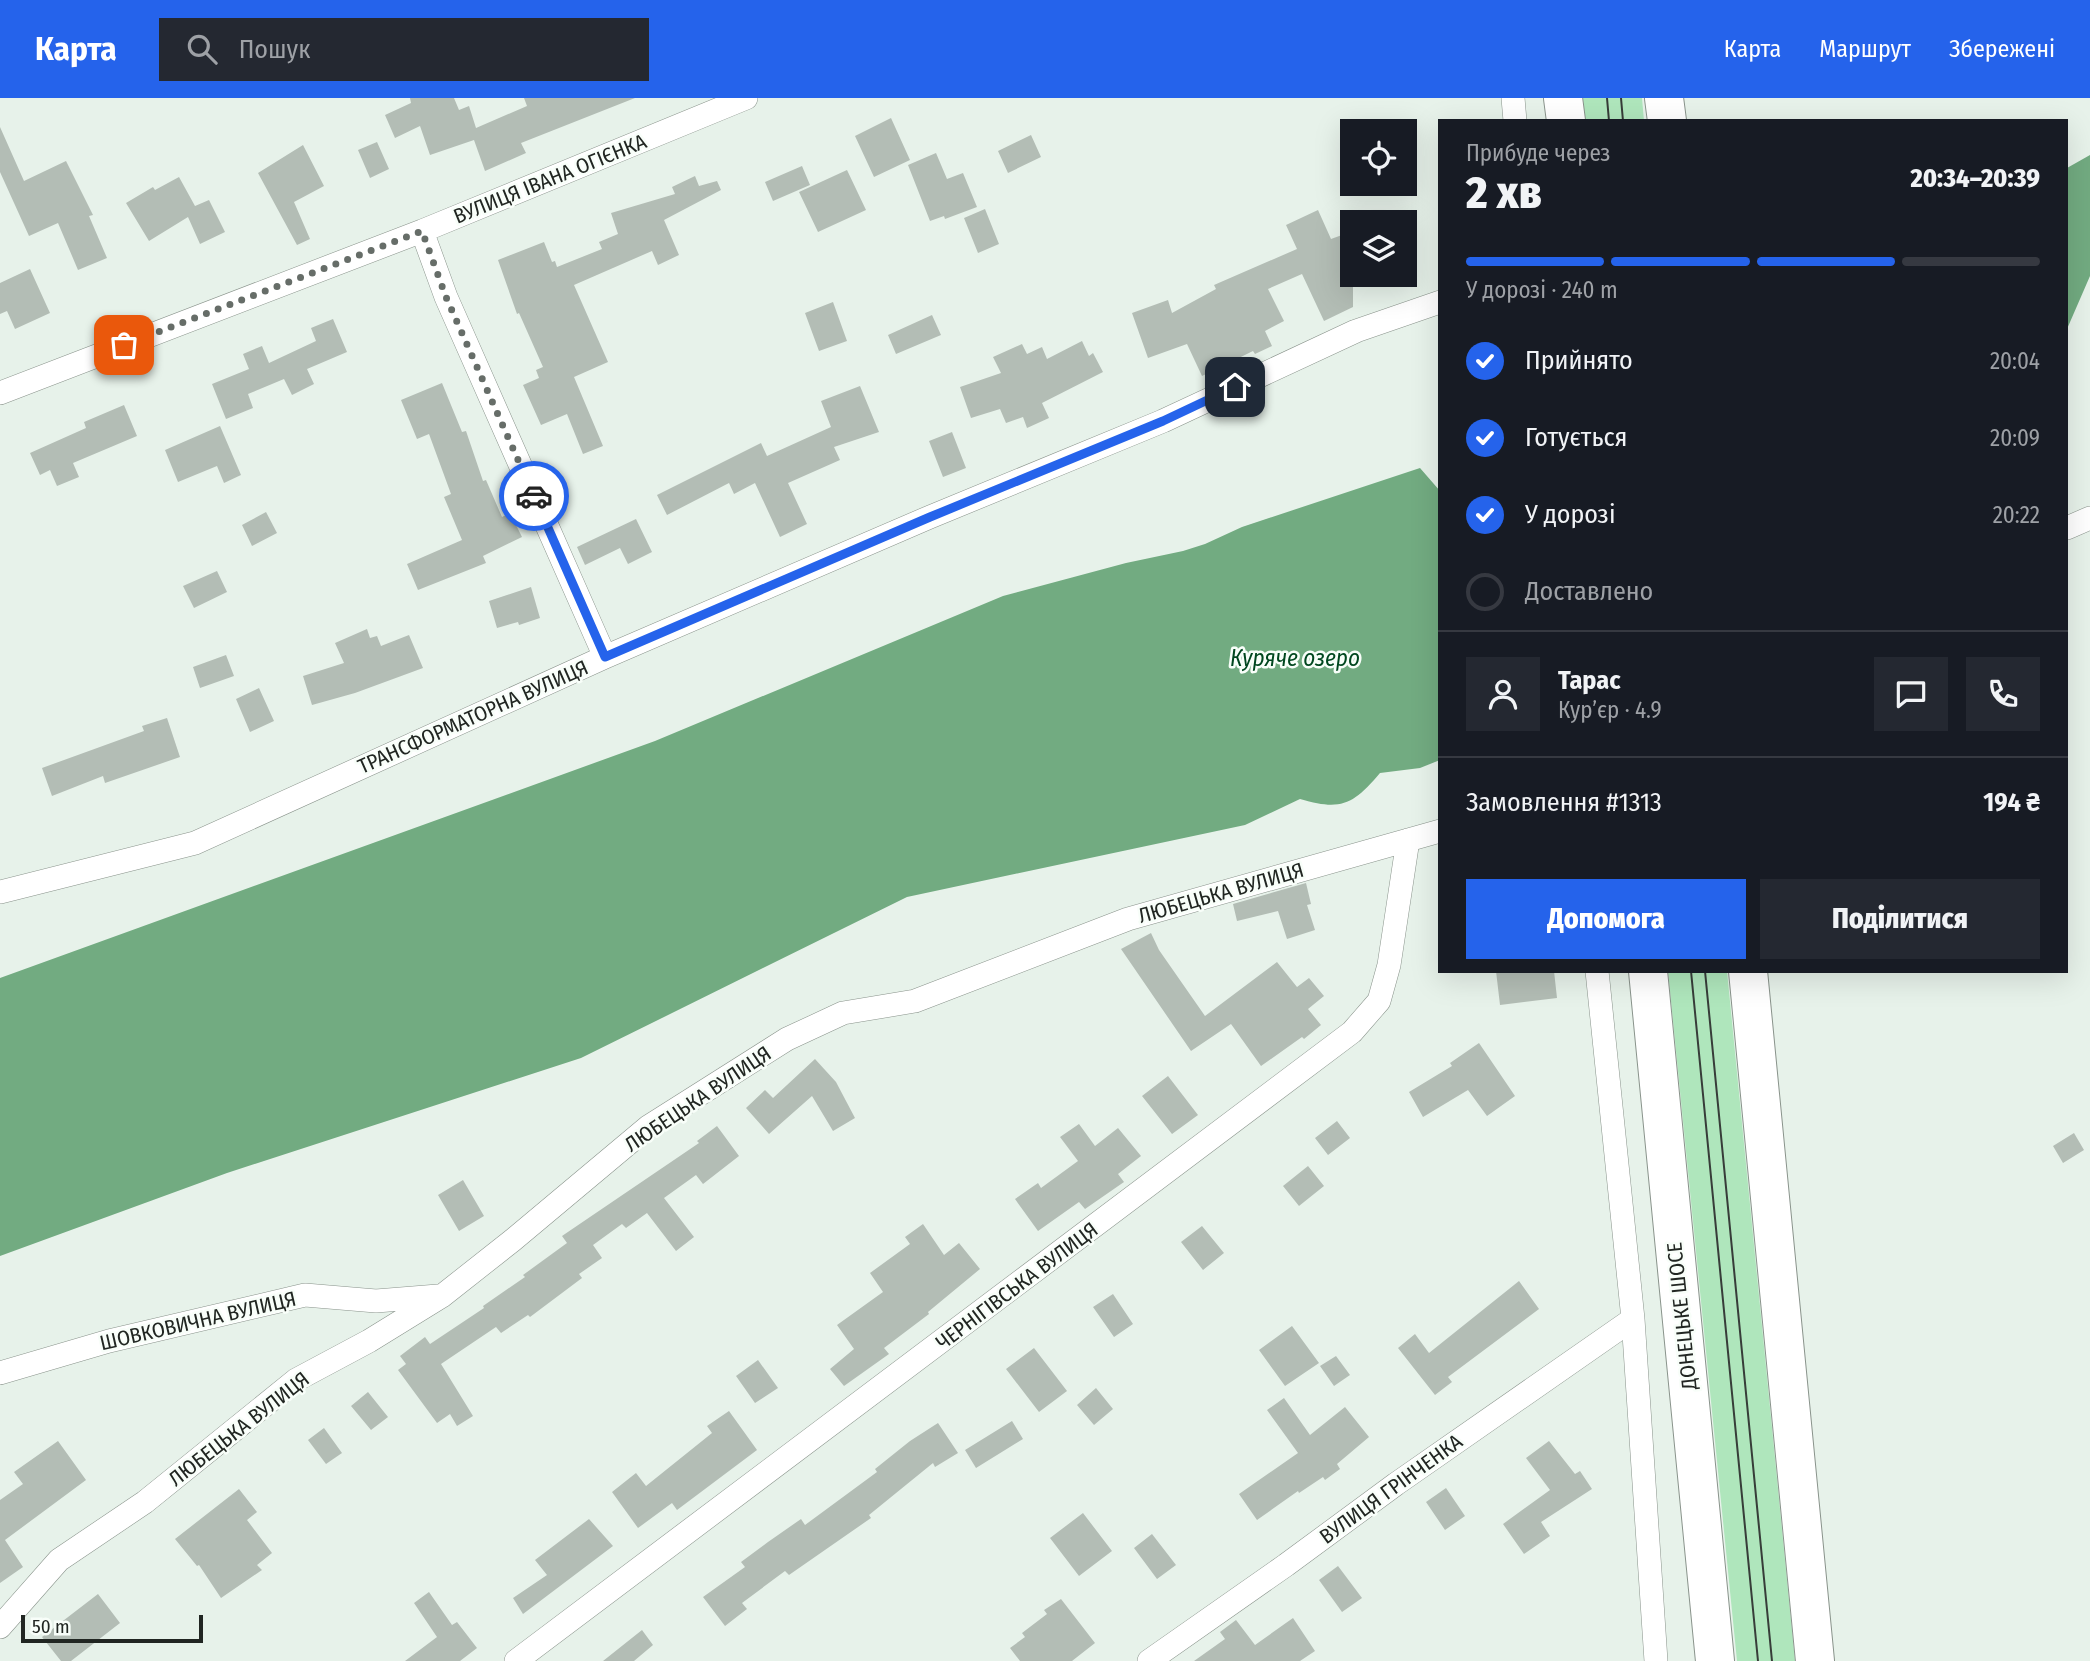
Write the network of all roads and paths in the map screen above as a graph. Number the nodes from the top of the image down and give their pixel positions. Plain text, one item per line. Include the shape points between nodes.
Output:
1 (746, 98) edge
2 (1513, 98) edge
3 (1563, 98) edge
4 (1664, 98) edge
5 (1515, 119) edge
6 (1566, 119) edge
7 (1667, 119) edge
8 (422, 231) junction
9 (1438, 303) edge
10 (0, 393) edge
11 (2090, 518) edge
12 (2068, 528) edge
13 (605, 657) junction
14 (1438, 832) edge
15 (1408, 840) junction
16 (0, 892) edge
17 (1597, 973) edge
18 (1648, 973) edge
19 (1748, 973) edge
20 (442, 1296) junction
21 (1633, 1319) junction
22 (0, 1373) edge
23 (0, 1627) edge
24 (516, 1661) edge
25 (1149, 1661) edge
26 (1656, 1661) edge
27 (1715, 1661) edge
28 (1815, 1661) edge

1 - 8 street, ВУЛИЦЯ ІВАНА ОГІЄНКА
2 - 5 street
3 - 6 highway
4 - 7 highway
8 - 10 street, ВУЛИЦЯ ІВАНА ОГІЄНКА
8 - 13 street via 446,297
9 - 13 street, ТРАНСФОРМАТОРНА ВУЛИЦЯ via 1356,331 1163,421
11 - 12 street
13 - 16 street, ТРАНСФОРМАТОРНА ВУЛИЦЯ via 195,843
14 - 15 street, ЛЮБЕЦЬКА ВУЛИЦЯ
15 - 20 street, ЛЮБЕЦЬКА ВУЛИЦЯ via 1128,919 915,1001 843,1013 787,1039 648,1127
15 - 24 street, ЧЕРНІГІВСЬКА ВУЛИЦЯ via 1391,955 1379,1001 1352,1032
17 - 21 street
18 - 27 highway, ДОНЕЦЬКЕ ШОСЕ
19 - 28 highway
20 - 22 street, ШОВКОВИЧНА ВУЛИЦЯ via 376,1301 305,1295 109,1341
20 - 23 street, ЛЮБЕЦЬКА ВУЛИЦЯ via 296,1380 145,1502 59,1560
21 - 25 street, ВУЛИЦЯ ГРІНЧЕНКА
21 - 26 street

